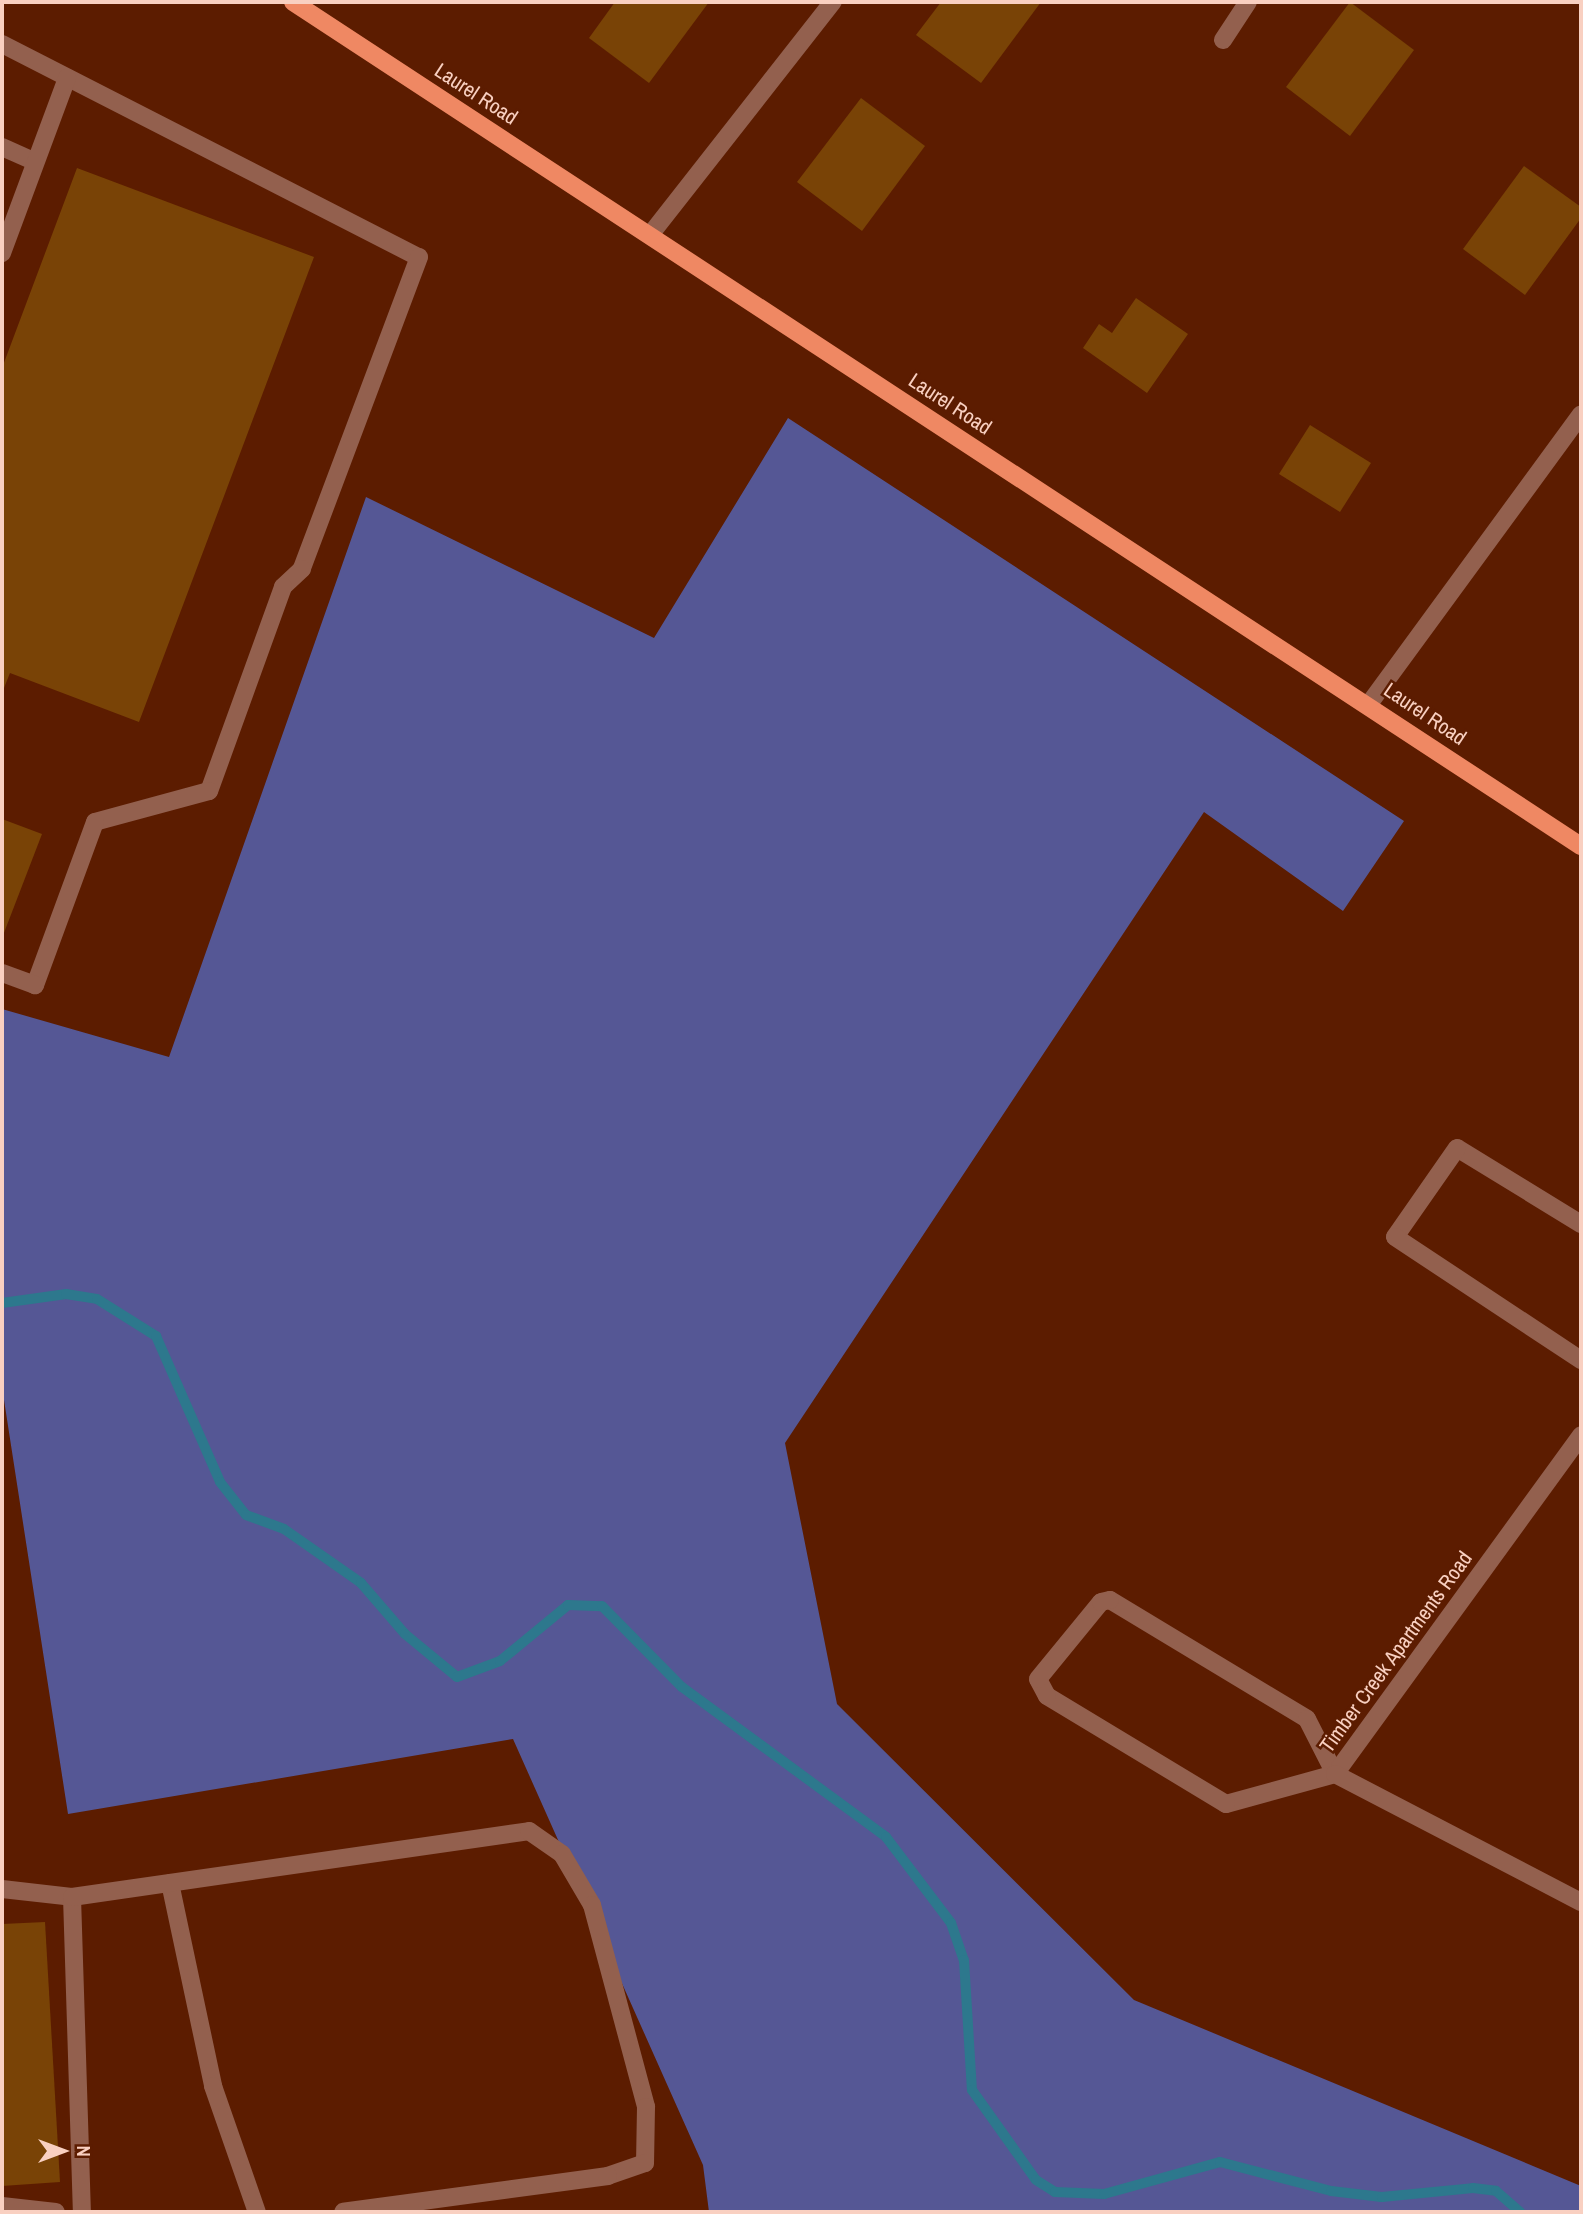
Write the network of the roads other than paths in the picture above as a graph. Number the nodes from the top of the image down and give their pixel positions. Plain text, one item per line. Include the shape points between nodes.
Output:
1 (293, 2) edge
2 (834, 2) edge
3 (1248, 2) edge
4 (1223, 40) dead end
5 (2, 44) edge
6 (67, 78) junction
7 (2, 148) edge
8 (35, 162) junction
9 (650, 236) junction
10 (2, 253) edge
11 (1581, 414) edge
12 (1369, 705) junction
13 (1581, 846) edge
14 (2, 973) edge
15 (1581, 1224) edge
16 (1581, 1360) edge
17 (1581, 1434) edge
18 (1335, 1774) junction
19 (170, 1883) junction
20 (2, 1889) edge
21 (72, 1897) junction
22 (1581, 1902) edge
23 (2, 2206) edge
24 (56, 2212) edge
25 (82, 2212) edge
26 (257, 2212) edge
27 (343, 2212) edge

1 - 9 main road, Laurel Road
2 - 9 street
3 - 4 street
5 - 6 street
6 - 8 street
6 - 14 street via 419,257 302,569 283,586 209,791 95,822 35,985
7 - 8 street
8 - 10 street
9 - 12 main road, Laurel Road
11 - 12 street
12 - 13 main road, Laurel Road
15 - 16 street via 1457,1148 1395,1237
17 - 18 street, Timber Creek Apartments Road
18 - 18 street via 1307,1718 1110,1600 1101,1602 1038,1679 1047,1696 1226,1804
18 - 22 street, Timber Creek Apartments Road
19 - 21 street
19 - 26 street via 213,2086
19 - 27 street via 529,1831 562,1854 592,1905 646,2107 645,2163 608,2176
20 - 21 street
21 - 25 street
23 - 24 street

